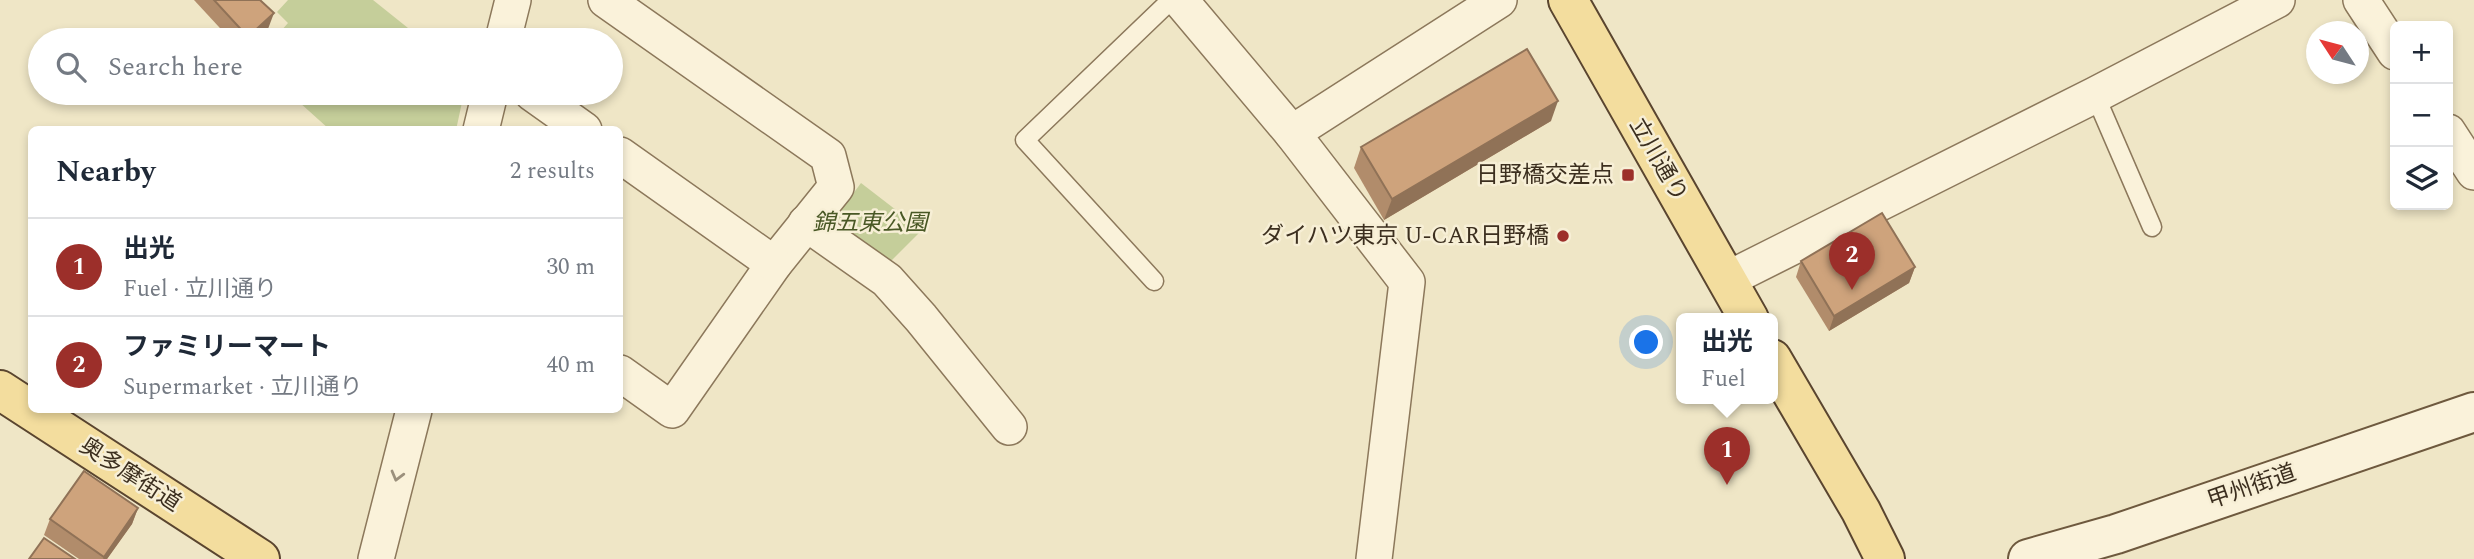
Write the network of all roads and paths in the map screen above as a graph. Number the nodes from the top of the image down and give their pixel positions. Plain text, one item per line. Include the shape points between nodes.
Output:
1 (513, 0) edge
2 (606, 0) edge
3 (1171, 0) edge
4 (1180, 0) edge
5 (1499, 0) edge
6 (1567, 0) edge
7 (2277, 0) edge
8 (2361, 0) edge
9 (506, 28) edge
10 (2390, 44) edge
11 (2095, 95) junction
12 (487, 105) edge
13 (549, 105) edge
14 (482, 126) edge
15 (578, 126) edge
16 (1292, 133) junction
17 (2453, 140) edge
18 (623, 157) edge
19 (2474, 172) edge
20 (806, 223) junction
21 (2152, 227) dead end
22 (774, 264) junction
23 (1727, 280) junction
24 (1154, 281) dead end
25 (1746, 313) edge
26 (1778, 368) edge
27 (623, 375) edge
28 (0, 390) edge
29 (28, 408) edge
30 (2474, 412) edge
31 (35, 413) edge
32 (413, 413) edge
33 (1009, 427) dead end
34 (2103, 546) edge
35 (260, 559) edge
36 (376, 559) edge
37 (1374, 559) edge
38 (1885, 559) edge
39 (2028, 559) edge

1 - 9 street
2 - 20 street via 828,156 836,187
3 - 24 lane via 1025,140
4 - 16 street
5 - 16 street
6 - 23 main road, 立川通り
7 - 11 street
8 - 10 street
11 - 21 lane
11 - 23 street
12 - 14 street
13 - 15 street
16 - 37 street via 1407,282
17 - 19 street
18 - 22 street
20 - 22 street
20 - 33 street via 887,280
22 - 27 street via 672,410
23 - 25 main road, 立川通り
26 - 38 main road
28 - 29 main road, 奥多摩街道
30 - 34 main road, 甲州街道
31 - 35 main road, 奥多摩街道
32 -> 36 street
34 - 39 main road, 甲州街道

